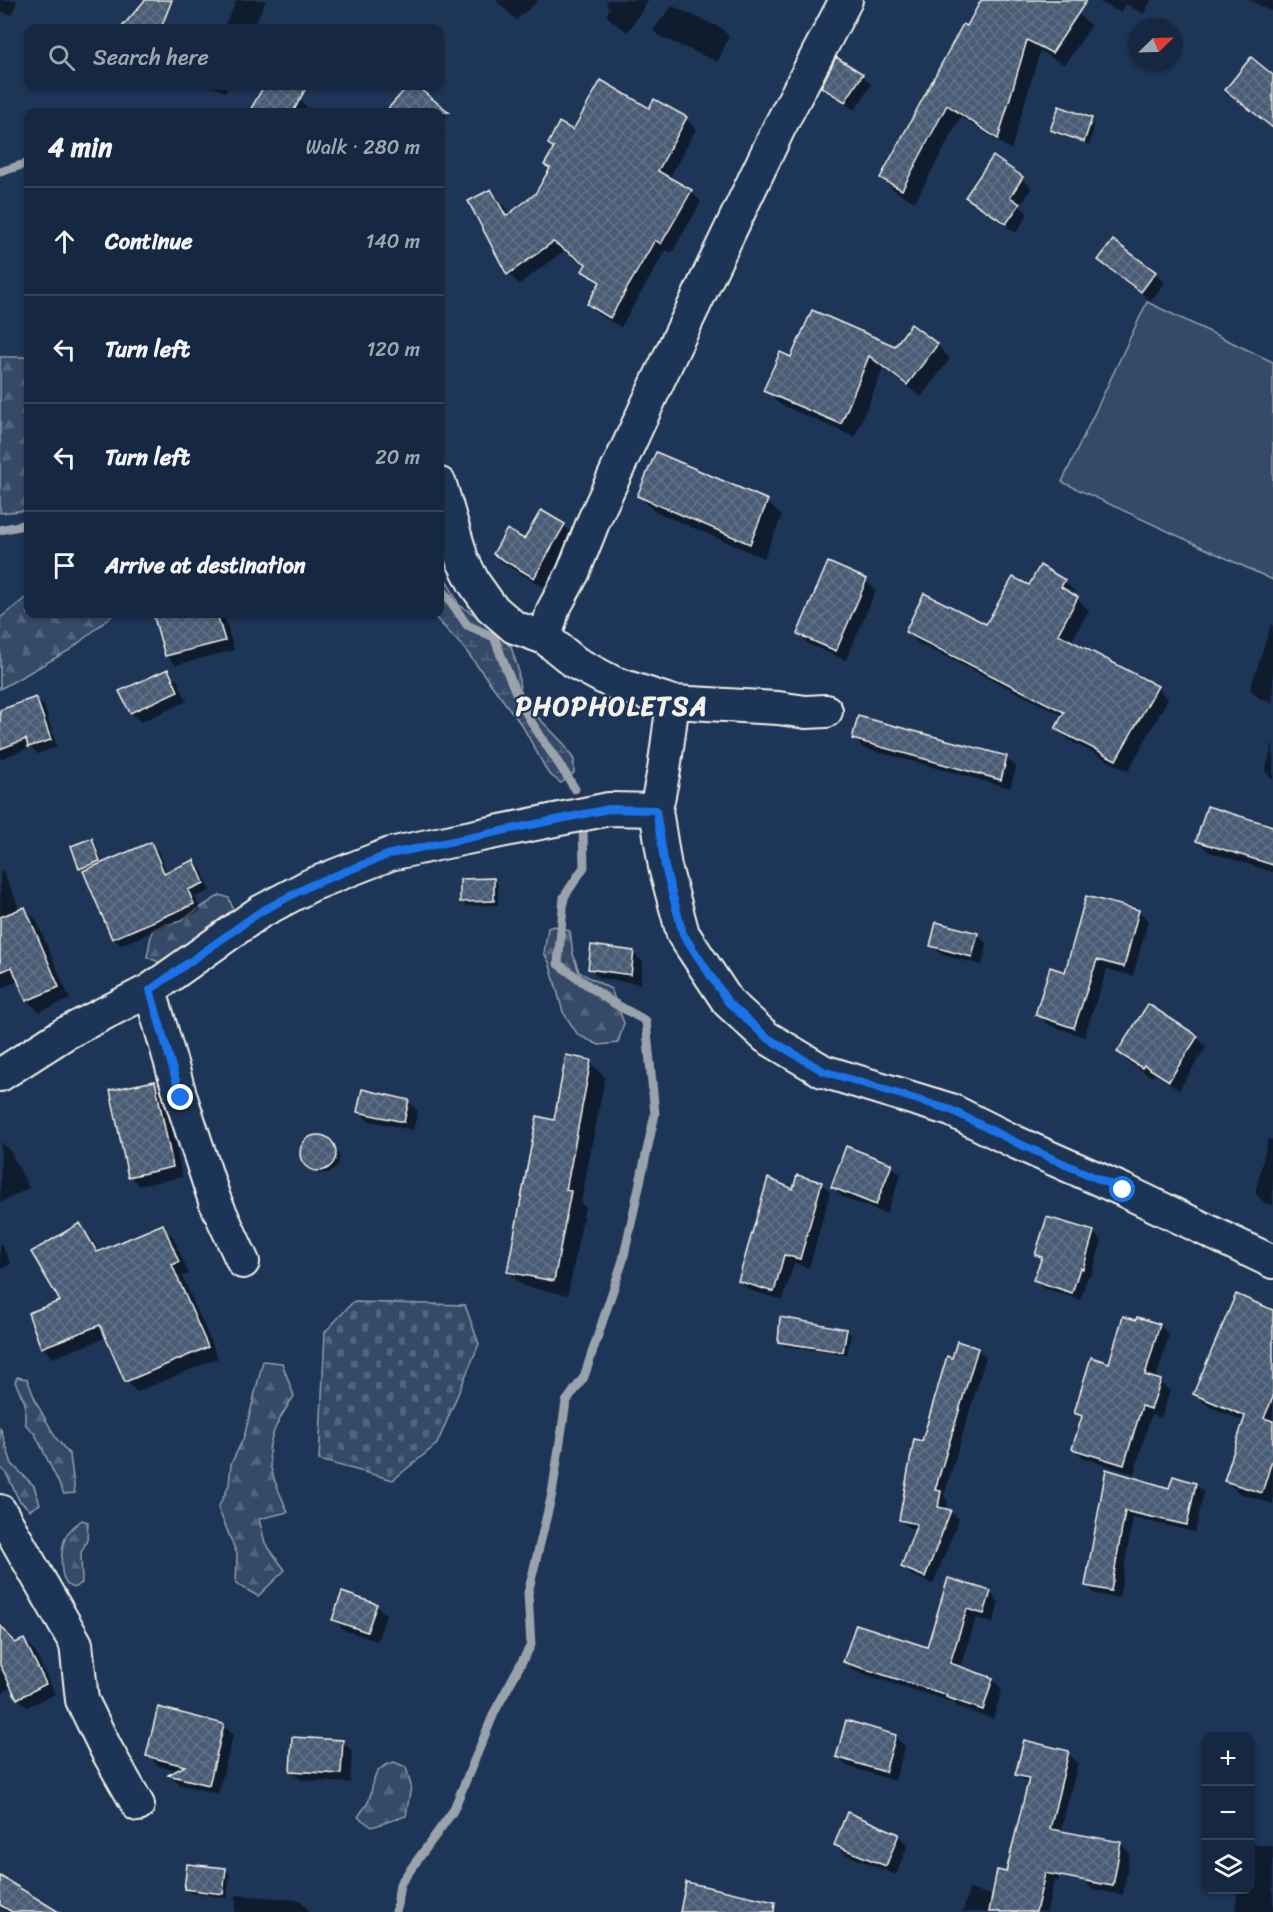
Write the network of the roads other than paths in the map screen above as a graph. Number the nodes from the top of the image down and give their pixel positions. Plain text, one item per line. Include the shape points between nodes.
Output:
1 (846, 0) edge
2 (444, 498) edge
3 (545, 638) junction
4 (673, 702) junction
5 (825, 711) dead end
6 (656, 810) junction
7 (150, 990) junction
8 (0, 1075) edge
9 (243, 1262) dead end
10 (1273, 1262) edge
11 (0, 1511) edge
12 (138, 1805) dead end

1 - 3 street via 779,128 659,379 553,610
2 - 3 street via 462,559 491,608 514,627
3 - 4 street via 576,663 604,678
4 - 5 street
4 - 6 street
6 - 7 street via 609,809 390,854 311,885 260,912
6 - 10 street via 665,867 683,934 728,1002 766,1037 823,1071 951,1110
7 - 8 street via 64,1034
7 - 9 street via 215,1201
11 - 12 street via 76,1644 82,1700

